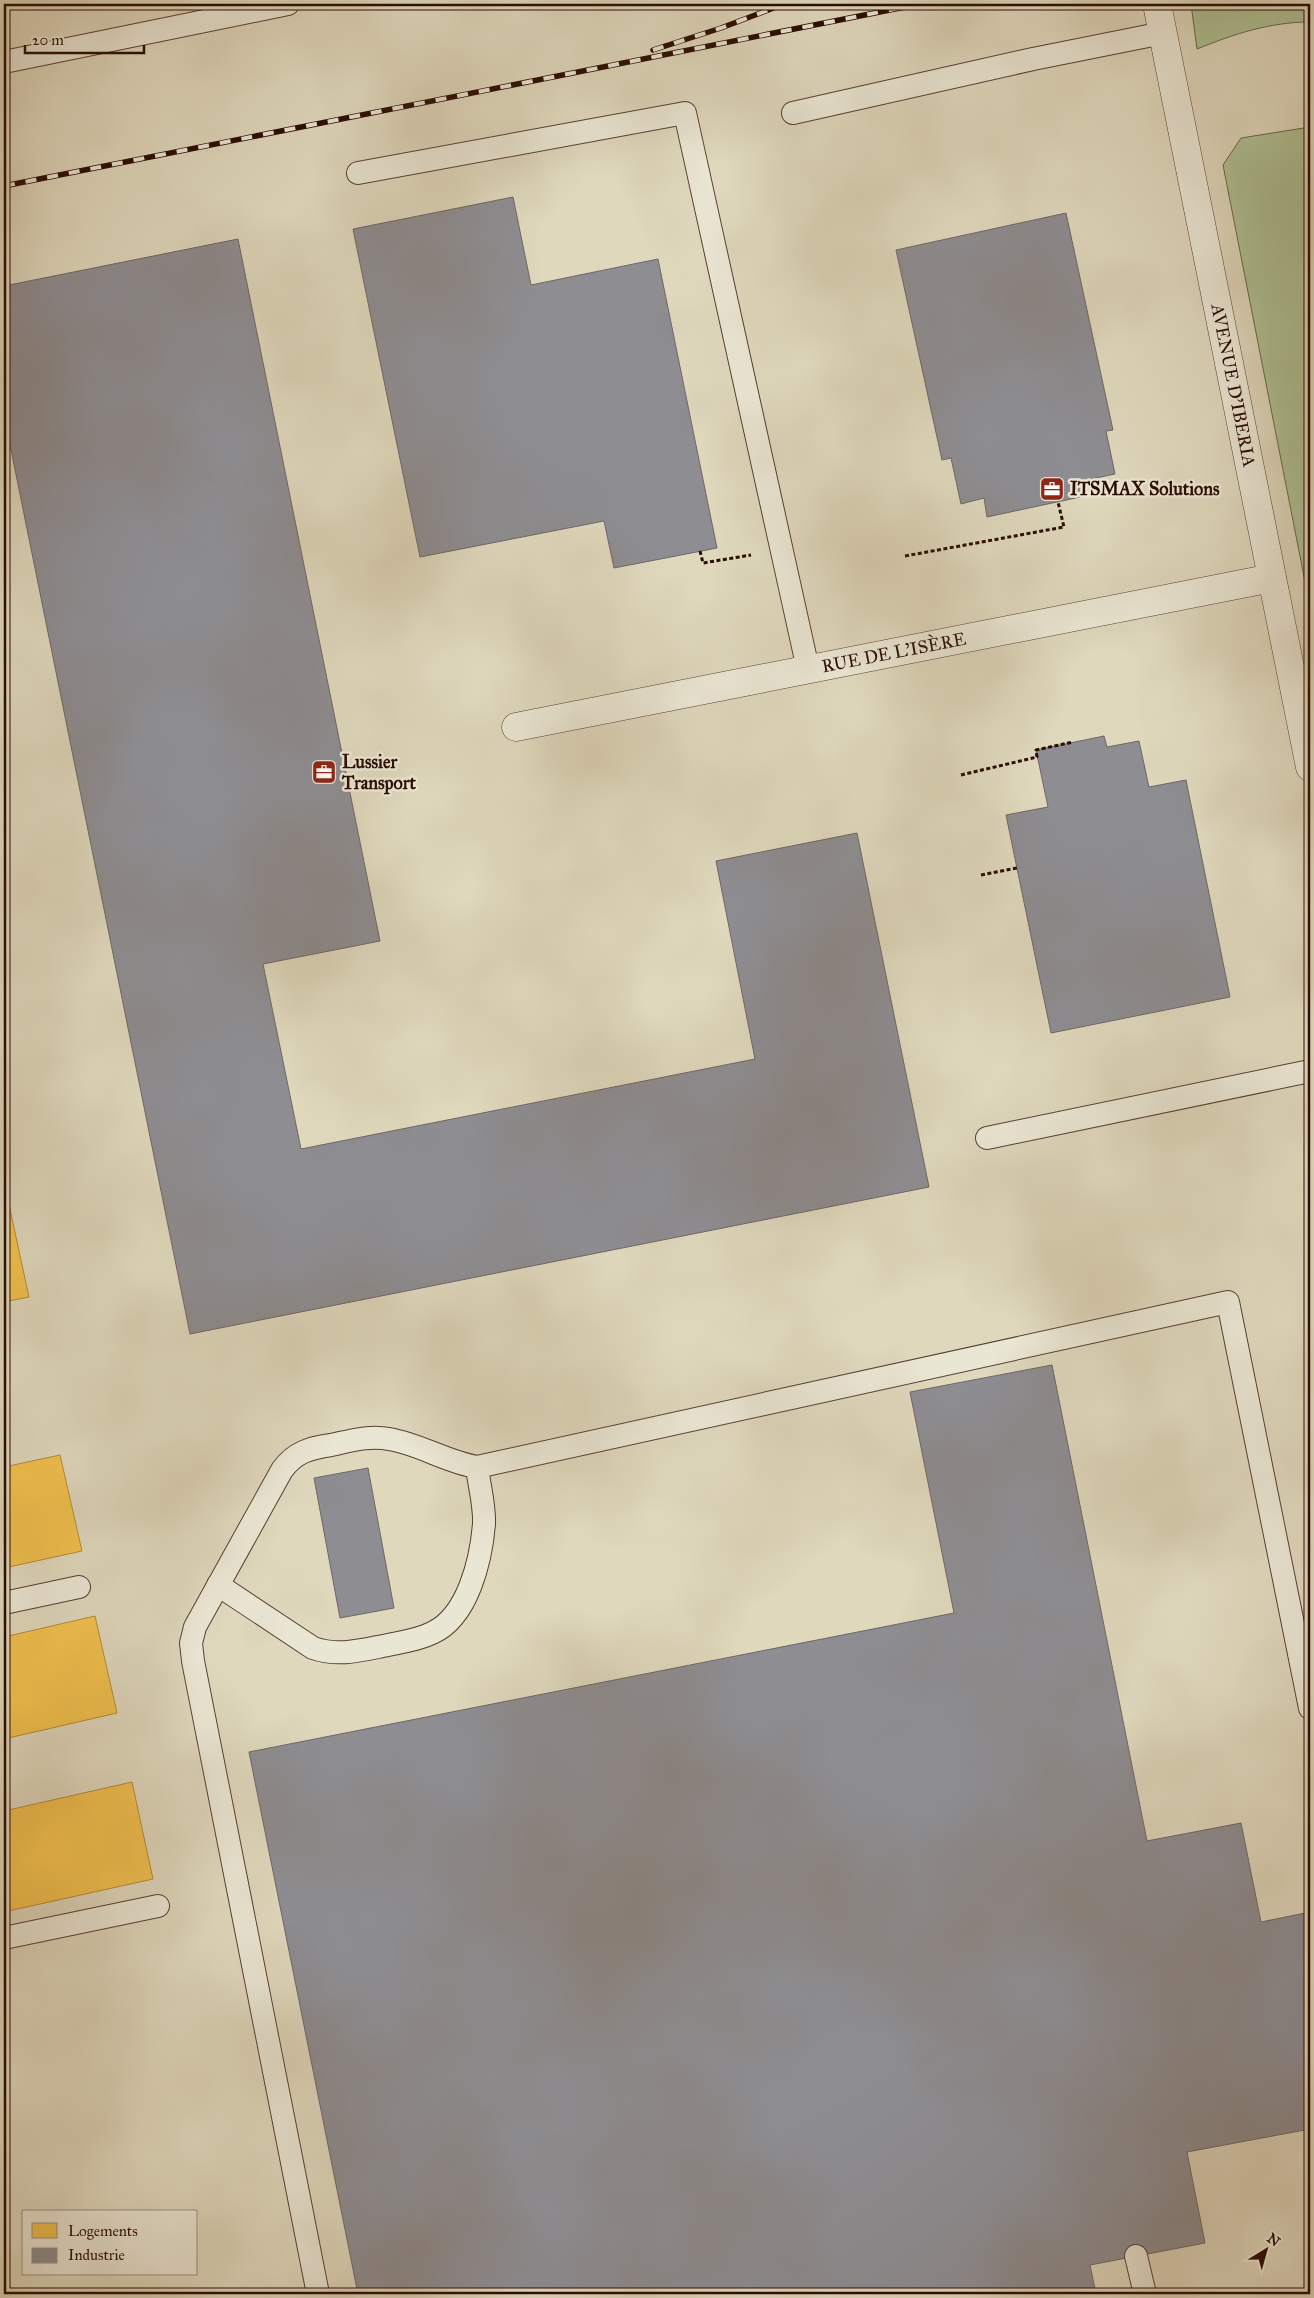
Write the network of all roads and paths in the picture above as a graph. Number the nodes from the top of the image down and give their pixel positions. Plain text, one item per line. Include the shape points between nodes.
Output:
1 (13, 4) edge
2 (288, 4) edge
3 (1157, 4) edge
4 (4, 6) edge
5 (1163, 33) junction
6 (4, 62) edge
7 (793, 113) dead end
8 (358, 173) dead end
9 (1058, 502) dead end
10 (700, 551) dead end
11 (758, 553) dead end
12 (905, 556) dead end
13 (1272, 578) junction
14 (808, 669) junction
15 (516, 727) dead end
16 (1074, 742) dead end
17 (384, 760) dead end
18 (345, 768) dead end
19 (1310, 768) edge
20 (961, 775) dead end
21 (1017, 868) dead end
22 (981, 875) dead end
23 (1310, 1071) edge
24 (988, 1138) dead end
25 (477, 1467) junction
26 (218, 1585) junction
27 (79, 1587) dead end
28 (4, 1604) edge
29 (1310, 1708) edge
30 (158, 1906) dead end
31 (4, 1938) edge
32 (1136, 2256) dead end
33 (318, 2294) edge
34 (1145, 2294) edge

1 - 4 path
2 - 6 lane
3 - 5 street, AVENUE D'IBERIA
5 - 7 lane
5 - 13 street, AVENUE D'IBERIA
8 - 14 lane via 685,113
9 - 12 path via 1064,527
10 - 11 path via 703,563
13 - 14 street, RUE DE L'ISÈRE
13 - 19 street, AVENUE D'IBERIA
14 - 15 street, RUE DE L'ISÈRE
16 - 20 path via 1036,750 1038,757
17 - 18 path
21 - 22 path
23 - 24 lane
25 - 26 lane via 459,1464 413,1444 388,1438 371,1438 301,1452 282,1470
25 - 26 lane via 484,1523 478,1562 463,1605 450,1621 433,1633 350,1653 327,1653 313,1648
25 - 29 lane via 1228,1302
26 - 33 lane via 195,1627 191,1643 193,1662
27 - 28 lane
30 - 31 lane
32 - 34 lane

